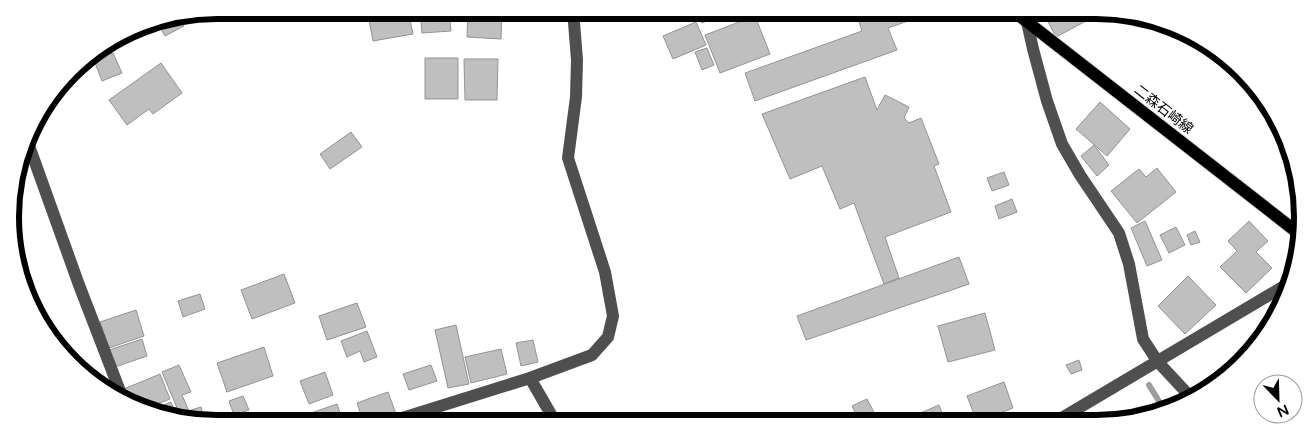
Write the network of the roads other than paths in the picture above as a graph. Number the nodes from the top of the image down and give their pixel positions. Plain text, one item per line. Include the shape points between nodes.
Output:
1 (574, 19) edge
2 (1024, 19) edge
3 (1028, 22) junction
4 (30, 150) edge
5 (1294, 230) edge
6 (1281, 287) edge
7 (1158, 362) junction
8 (530, 378) junction
9 (119, 390) edge
10 (1186, 394) edge
11 (412, 415) edge
12 (551, 415) edge
13 (1067, 415) edge

1 - 8 street via 577,60 568,158 605,272 613,316 608,337 592,354
2 - 3 main road, 二森石崎線
3 - 5 main road, 二森石崎線
3 - 7 street via 1032,49 1062,144 1119,233 1129,264 1144,339
4 - 9 street
6 - 7 street
7 - 10 street
7 - 13 street
8 - 11 street
8 - 12 street

